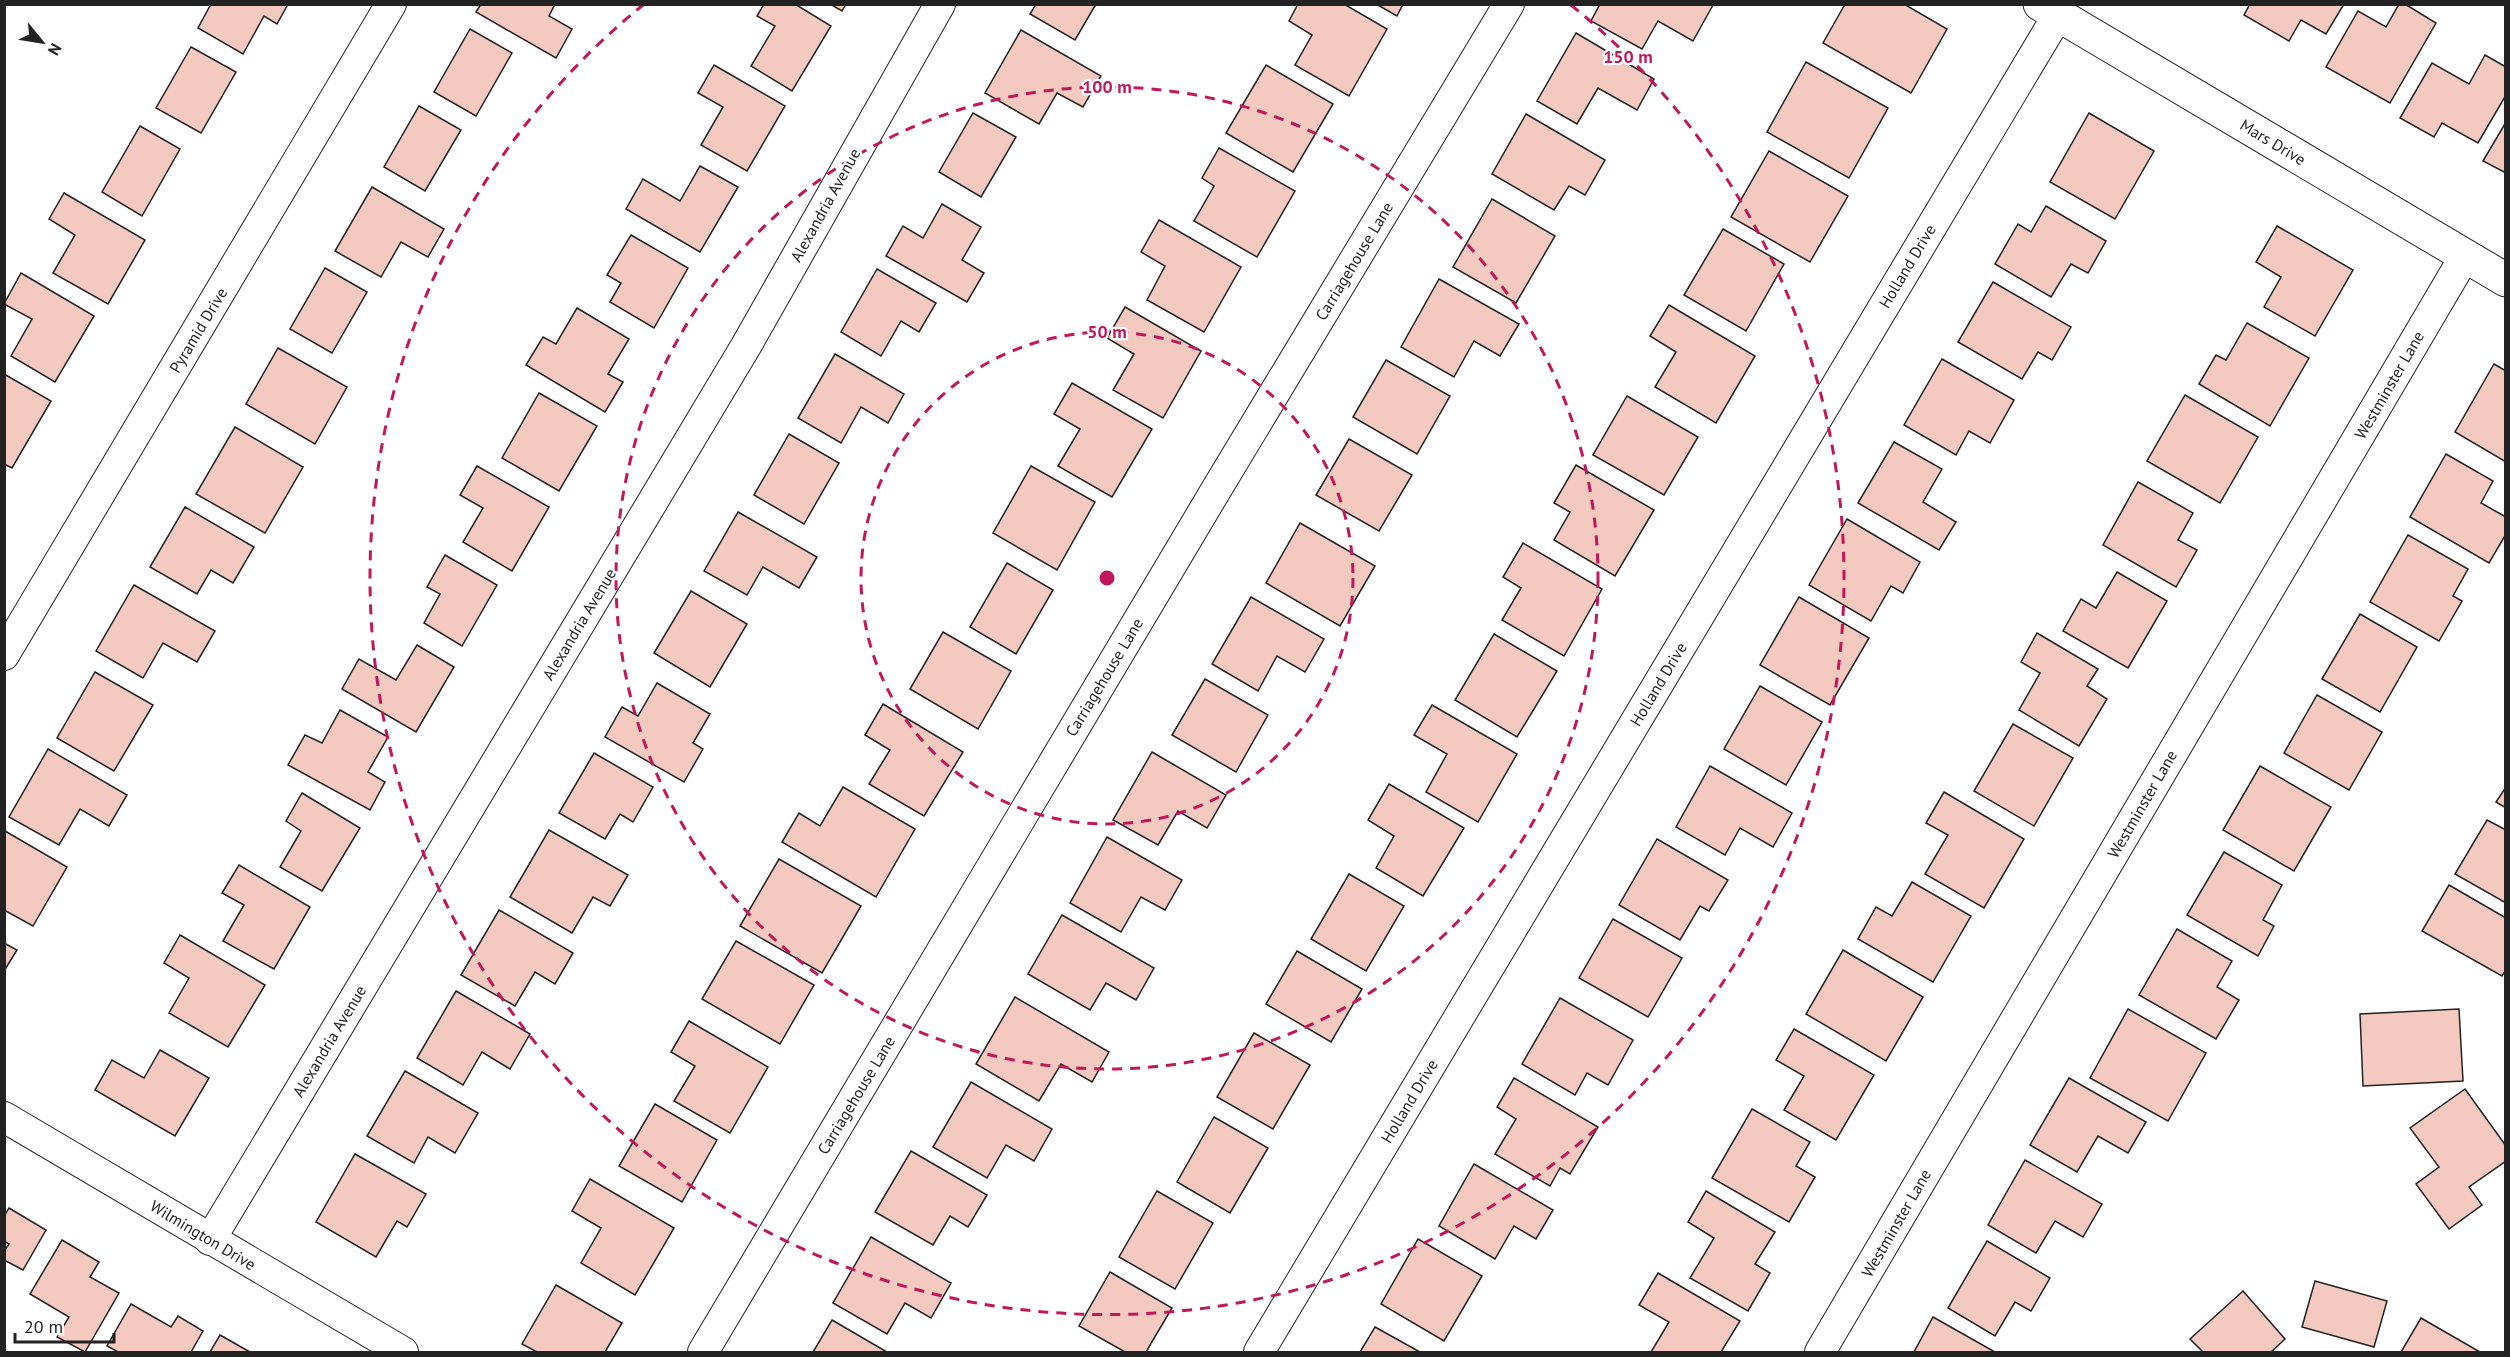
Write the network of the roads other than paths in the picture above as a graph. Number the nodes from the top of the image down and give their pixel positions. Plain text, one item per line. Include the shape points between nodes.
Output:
1 (391, 4) edge
2 (940, 4) edge
3 (1509, 4) edge
4 (2049, 10) edge
5 (2465, 256) junction
6 (2505, 280) edge
7 (4, 655) edge
8 (4, 1117) edge
9 (210, 1239) junction
10 (403, 1353) edge
11 (703, 1353) edge
12 (1259, 1353) edge
13 (1820, 1353) edge

1 - 7 street, Pyramid Drive
2 - 9 street, Alexandria Avenue via 746,346
3 - 11 street, Carriagehouse Lane
4 - 5 street, Mars Drive
4 - 12 street, Holland Drive
5 - 6 street, Mars Drive
5 - 13 street, Westminster Lane
8 - 9 street, Wilmington Drive
9 - 10 street, Wilmington Drive

